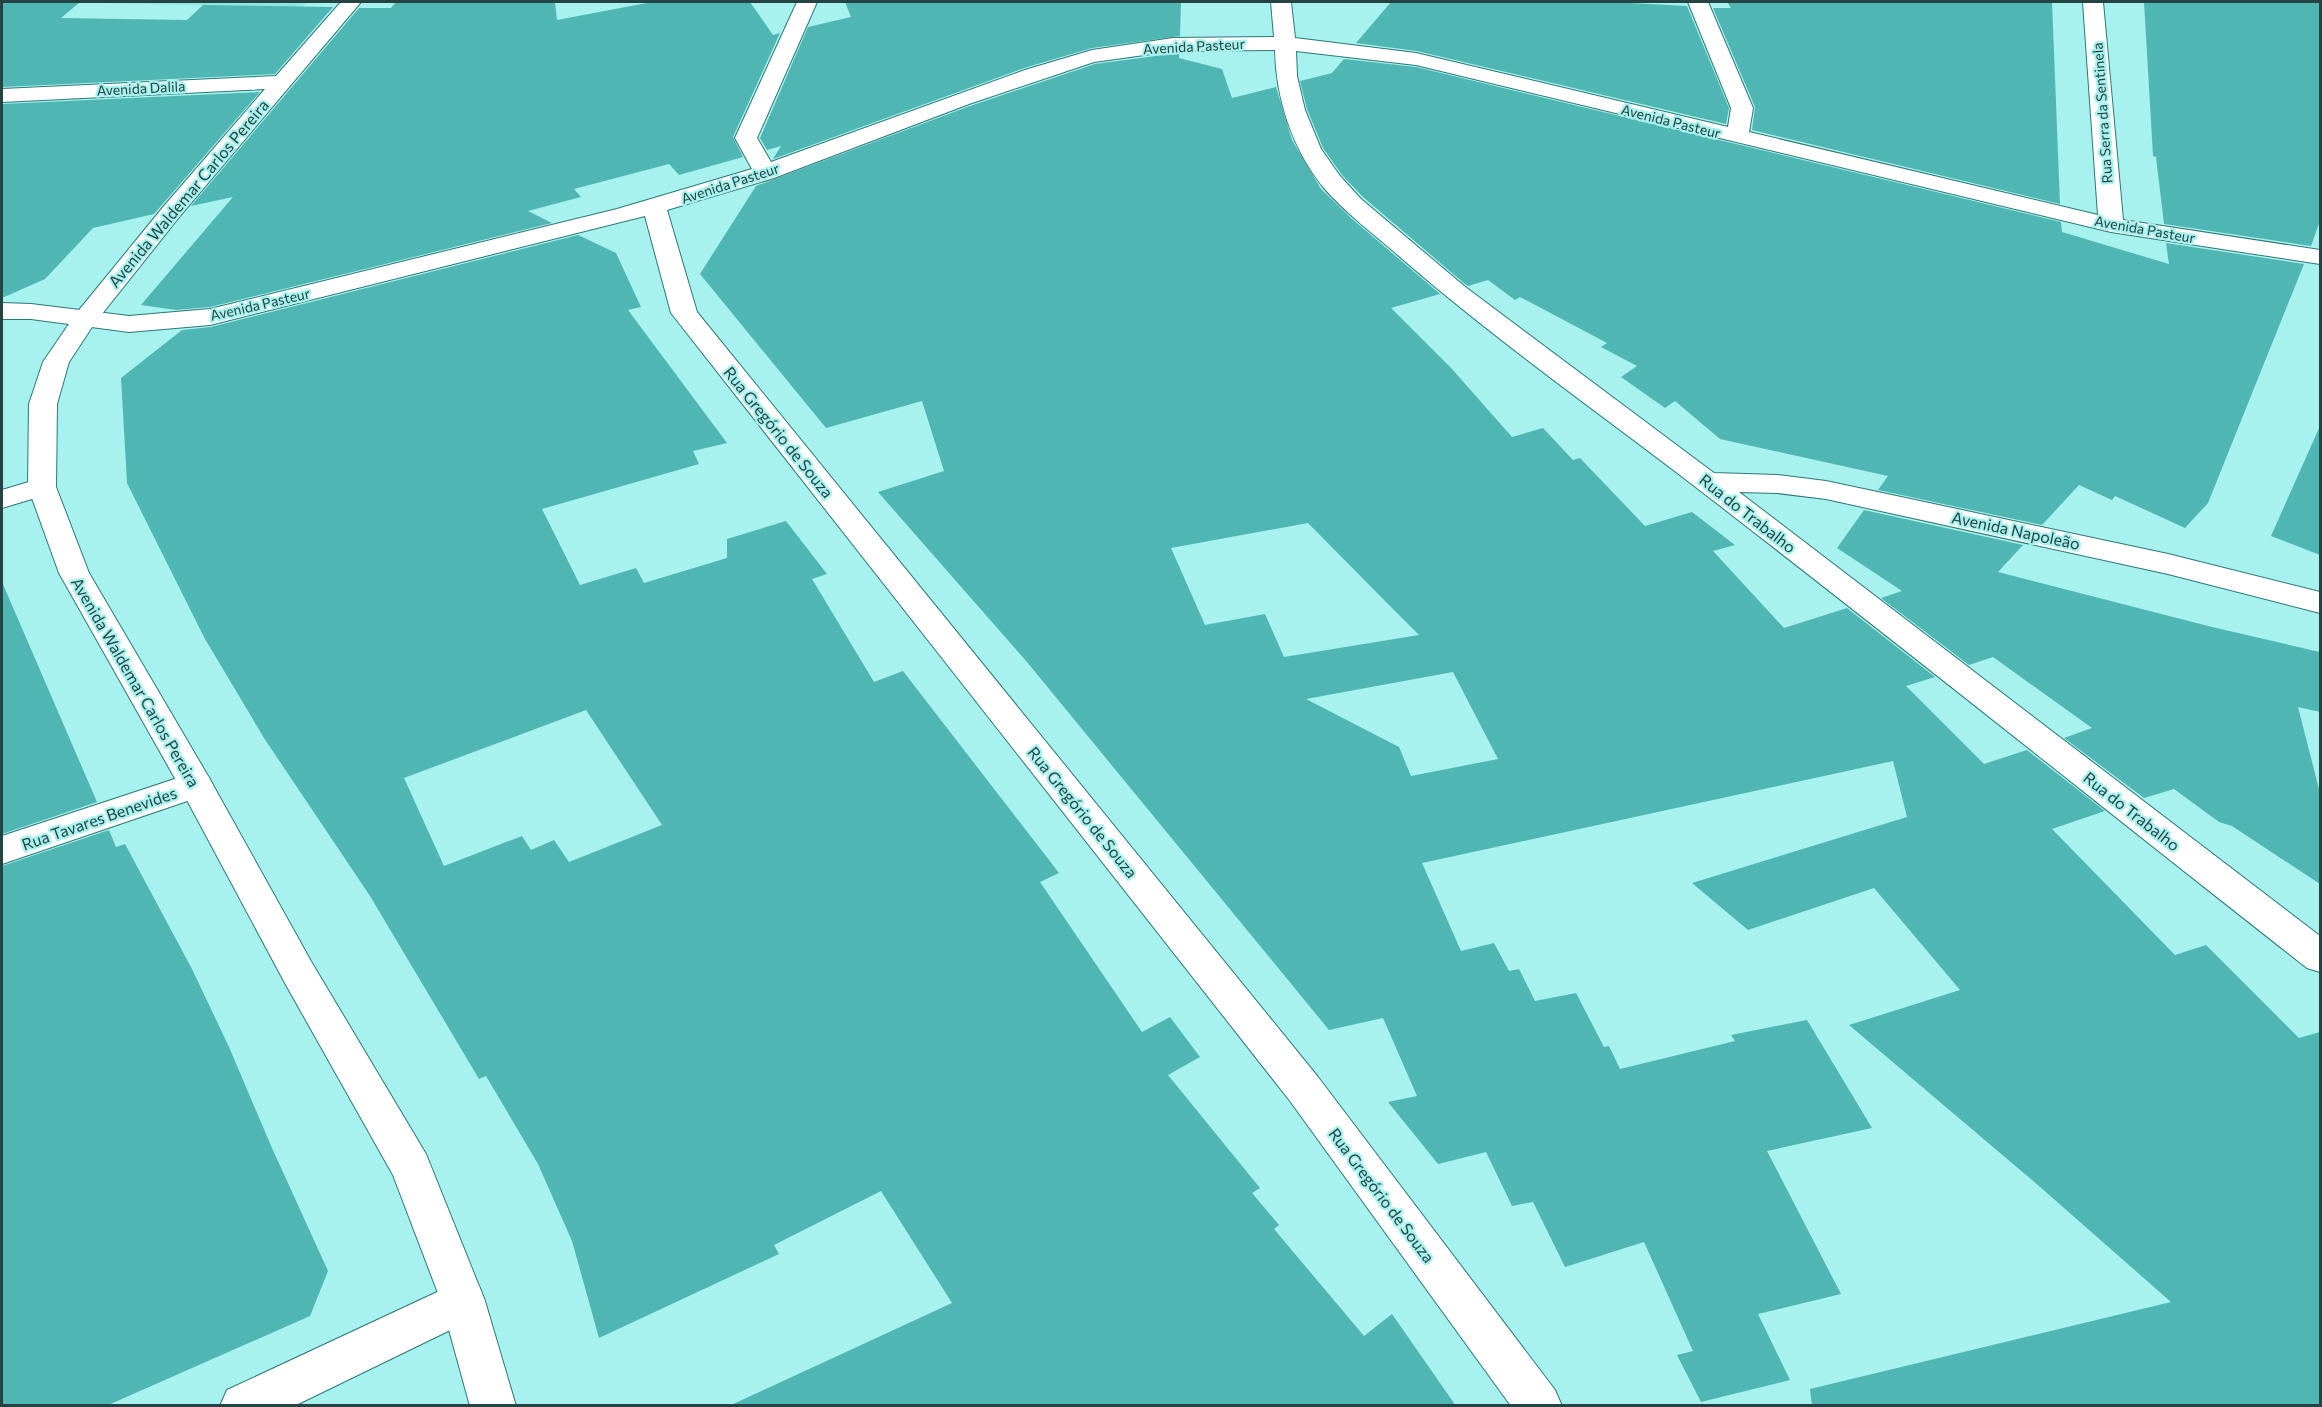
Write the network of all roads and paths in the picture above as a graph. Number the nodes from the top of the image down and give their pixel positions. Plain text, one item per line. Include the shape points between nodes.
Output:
1 (351, 2) edge
2 (807, 2) edge
3 (1281, 2) edge
4 (1698, 2) edge
5 (2093, 2) edge
6 (1285, 42) junction
7 (280, 82) junction
8 (2, 95) edge
9 (1737, 137) junction
10 (766, 172) junction
11 (654, 207) junction
12 (2110, 225) junction
13 (2320, 257) edge
14 (2, 310) edge
15 (84, 320) junction
16 (1707, 482) junction
17 (42, 487) junction
18 (2, 499) edge
19 (2320, 602) edge
20 (196, 785) junction
21 (2, 850) edge
22 (2320, 957) edge
23 (463, 1301) junction
24 (243, 1406) edge
25 (493, 1406) edge
26 (1539, 1406) edge

1 - 7 street, Avenida Waldemar Carlos Pereira
2 - 10 street via 746,138
3 - 6 street, Rua do Trabalho
4 - 9 street via 1742,108
5 - 12 street, Rua Serra da Sentinela
6 - 9 street, Avenida Pasteur via 1416,59
6 - 10 street, Avenida Pasteur via 1189,43 1090,57 943,105
6 - 16 street, Rua do Trabalho via 1286,76 1294,110 1310,149 1353,204 1455,291
7 - 8 street, Avenida Dalila
7 - 15 street, Avenida Waldemar Carlos Pereira
9 - 12 street, Avenida Pasteur
10 - 11 street, Avenida Pasteur
11 - 15 street, Avenida Pasteur via 210,316 157,324
11 - 26 street, Rua Gregório de Souza via 684,313 1304,1089
12 - 13 street, Avenida Pasteur
14 - 15 street, Avenida Pasteur
15 - 17 street, Avenida Waldemar Carlos Pereira via 56,362 43,404
16 - 19 street, Avenida Napoleão via 1826,490 2157,561
16 - 22 street, Rua do Trabalho
17 - 18 street
17 - 20 street, Avenida Waldemar Carlos Pereira via 74,573
20 - 21 street, Rua Tavares Benevides
20 - 23 street, Avenida Waldemar Carlos Pereira via 411,1167
23 - 24 street
23 - 25 street, Avenida Waldemar Carlos Pereira

